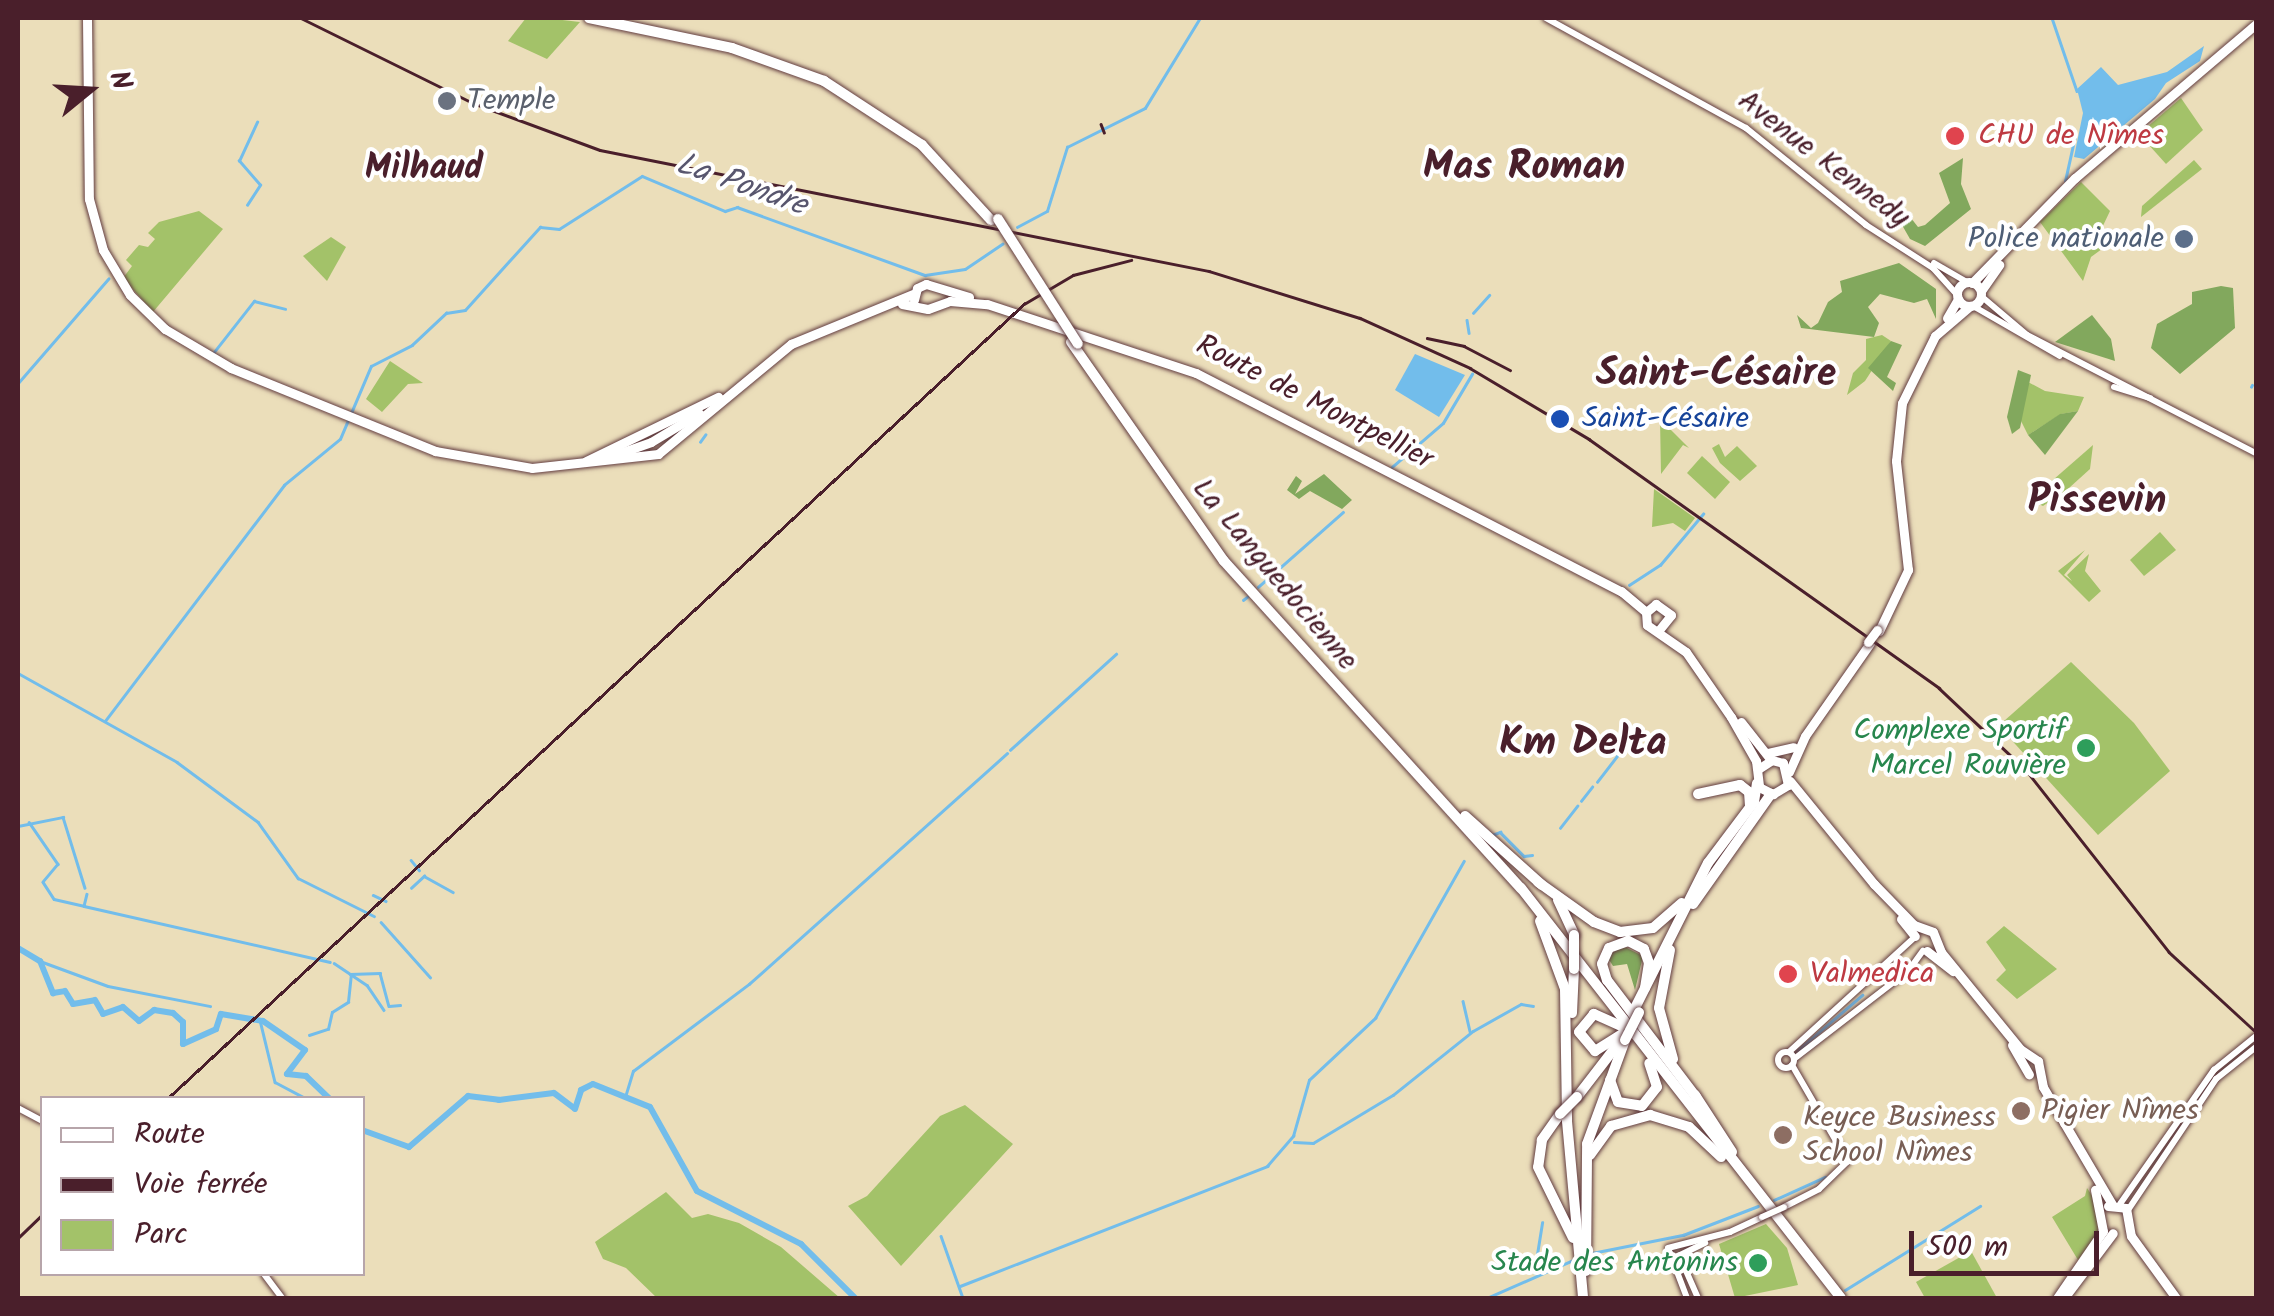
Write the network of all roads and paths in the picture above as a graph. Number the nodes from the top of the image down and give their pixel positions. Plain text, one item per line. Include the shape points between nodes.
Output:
1 (87, 18) edge
2 (589, 18) edge
3 (615, 18) edge
4 (1550, 18) edge
5 (2256, 26) edge
6 (995, 220) junction
7 (1969, 282) junction
8 (935, 288) junction
9 (1981, 294) junction
10 (1958, 297) junction
11 (904, 300) junction
12 (935, 306) junction
13 (1971, 306) junction
14 (1074, 343) junction
15 (752, 374) junction
16 (2156, 398) junction
17 (2256, 455) edge
18 (536, 468) junction
19 (1649, 608) junction
20 (1664, 627) junction
21 (1878, 631) junction
22 (1820, 713) junction
23 (1750, 736) junction
24 (1804, 736) junction
25 (1793, 747) junction
26 (1774, 761) junction
27 (1758, 768) junction
28 (1790, 776) junction
29 (1757, 782) junction
30 (1698, 794) dead end
31 (1775, 794) junction
32 (1795, 801) junction
33 (1754, 808) junction
34 (1457, 809) junction
35 (1834, 841) junction
36 (1506, 871) junction
37 (1538, 882) junction
38 (1696, 887) junction
39 (1917, 934) junction
40 (1570, 940) junction
41 (1936, 942) junction
42 (1670, 949) junction
43 (1925, 951) junction
44 (1862, 983) junction
45 (1644, 988) junction
46 (1874, 996) junction
47 (1637, 1010) junction
48 (1623, 1034) junction
49 (2256, 1036) edge
50 (2256, 1047) edge
51 (2028, 1055) junction
52 (1616, 1060) junction
53 (1791, 1061) junction
54 (1649, 1063) junction
55 (2020, 1063) junction
56 (2033, 1072) junction
57 (1696, 1097) junction
58 (18, 1108) edge
59 (40, 1120) edge
60 (1738, 1169) junction
61 (1584, 1185) junction
62 (2120, 1206) junction
63 (2103, 1212) junction
64 (1779, 1222) junction
65 (2103, 1225) junction
66 (2129, 1226) junction
67 (1730, 1232) junction
68 (2115, 1233) junction
69 (1679, 1246) junction
70 (1678, 1257) junction
71 (266, 1276) edge
72 (1586, 1279) junction
73 (282, 1298) edge
74 (1584, 1298) edge
75 (1687, 1298) edge
76 (1698, 1298) edge
77 (1844, 1298) edge
78 (2060, 1298) edge
79 (2173, 1298) edge

1 - 18 main road via 88,182 96,232 115,273 148,314 181,340 421,446
2 - 6 highway, La Languedocienne via 732,48 824,80 922,145
3 - 6 highway, La Languedocienne via 752,47 847,86 926,140
4 - 7 main road, Avenue Kennedy via 1727,110 1868,223
4 - 10 main road, Avenue Kennedy via 1734,120 1866,225 1933,268
5 - 7 main road via 2075,178
5 - 9 main road via 2074,185
6 - 14 highway, La Languedocienne, bridge
7 - 9 main road
7 - 10 main road
8 - 11 main road via 922,284
8 - 12 main road
8 - 19 main road, Route de Montpellier via 1207,373
9 - 13 main road
9 - 16 main road via 2027,335 2114,384
10 - 13 main road
10 - 21 main road via 1900,396 1893,458 1903,565
11 - 12 main road, Route de Montpellier
11 - 15 main road via 821,331
12 - 19 main road, Route de Montpellier via 987,304 1196,373
13 - 16 main road via 2112,386
13 - 21 main road via 1935,336 1904,396 1896,461 1908,568
14 - 34 highway, La Languedocienne via 1228,558
14 - 36 highway, La Languedocienne via 1224,561
15 - 18 main road via 688,416 645,428 606,455
15 - 18 main road via 663,453
16 - 17 main road
19 - 20 main road via 1647,625
19 - 20 main road via 1667,608
20 - 23 main road
20 - 27 main road
21 - 22 main road, bridge
22 - 24 main road
22 - 25 main road
23 - 25 main road via 1772,754
23 - 26 main road
24 - 28 main road
24 - 35 main road via 1796,788
25 - 26 main road
26 - 27 main road
26 - 28 main road
27 - 29 main road
28 - 31 main road
28 - 35 main road
29 - 31 main road
29 - 33 highway
30 - 33 highway via 1740,785
31 - 32 main road
31 - 33 highway
32 - 33 main road via 1773,798
32 - 39 main road
33 - 38 highway
33 - 42 highway
34 - 37 highway
34 - 60 highway, La Languedocienne via 1560,928
35 - 39 main road
36 - 40 highway, La Languedocienne
36 - 74 highway via 1545,929 1563,980 1568,1146
37 - 38 highway via 1594,922 1625,933 1661,924
37 - 40 highway via 1562,905
38 - 45 highway
39 - 41 main road via 1934,932
39 - 43 main road
39 - 44 main road
40 - 48 highway
40 - 64 highway, La Languedocienne
40 - 72 highway, bridge
41 - 43 main road
41 - 51 main road
42 - 47 highway
42 - 57 highway via 1660,994 1662,1028
43 - 46 main road
43 - 55 main road via 1977,999
44 - 46 main road
44 - 53 main road
45 - 47 highway
45 - 57 highway via 1644,949 1628,941 1609,948 1605,976
46 - 53 main road
47 - 48 highway, bridge
48 - 52 highway
48 - 54 highway
48 - 74 highway, bridge via 1542,1140 1538,1167 1572,1237
49 - 62 main road via 2214,1070
50 - 62 main road via 2216,1079
51 - 55 main road
51 - 56 main road
52 - 54 highway via 1611,1091 1631,1108 1654,1095
52 - 61 highway via 1591,1123
53 - 67 main road, bridge via 1839,1160 1816,1192
54 - 60 highway
55 - 56 main road
56 - 62 main road
56 - 63 main road
57 - 60 highway
58 - 59 main road
60 - 61 highway via 1689,1126 1639,1116 1601,1135
60 - 64 highway
60 - 77 highway, La Languedocienne
61 - 72 highway
62 - 63 main road
62 - 66 main road
63 - 65 main road
64 - 77 highway, La Languedocienne
65 - 68 main road
65 - 78 main road
66 - 68 main road
66 - 79 main road
67 - 69 main road
67 - 70 main road
68 - 78 main road
68 - 79 main road
69 - 70 main road
69 - 70 main road via 1668,1248
70 - 75 main road
70 - 76 main road
71 - 73 main road
72 - 74 highway

